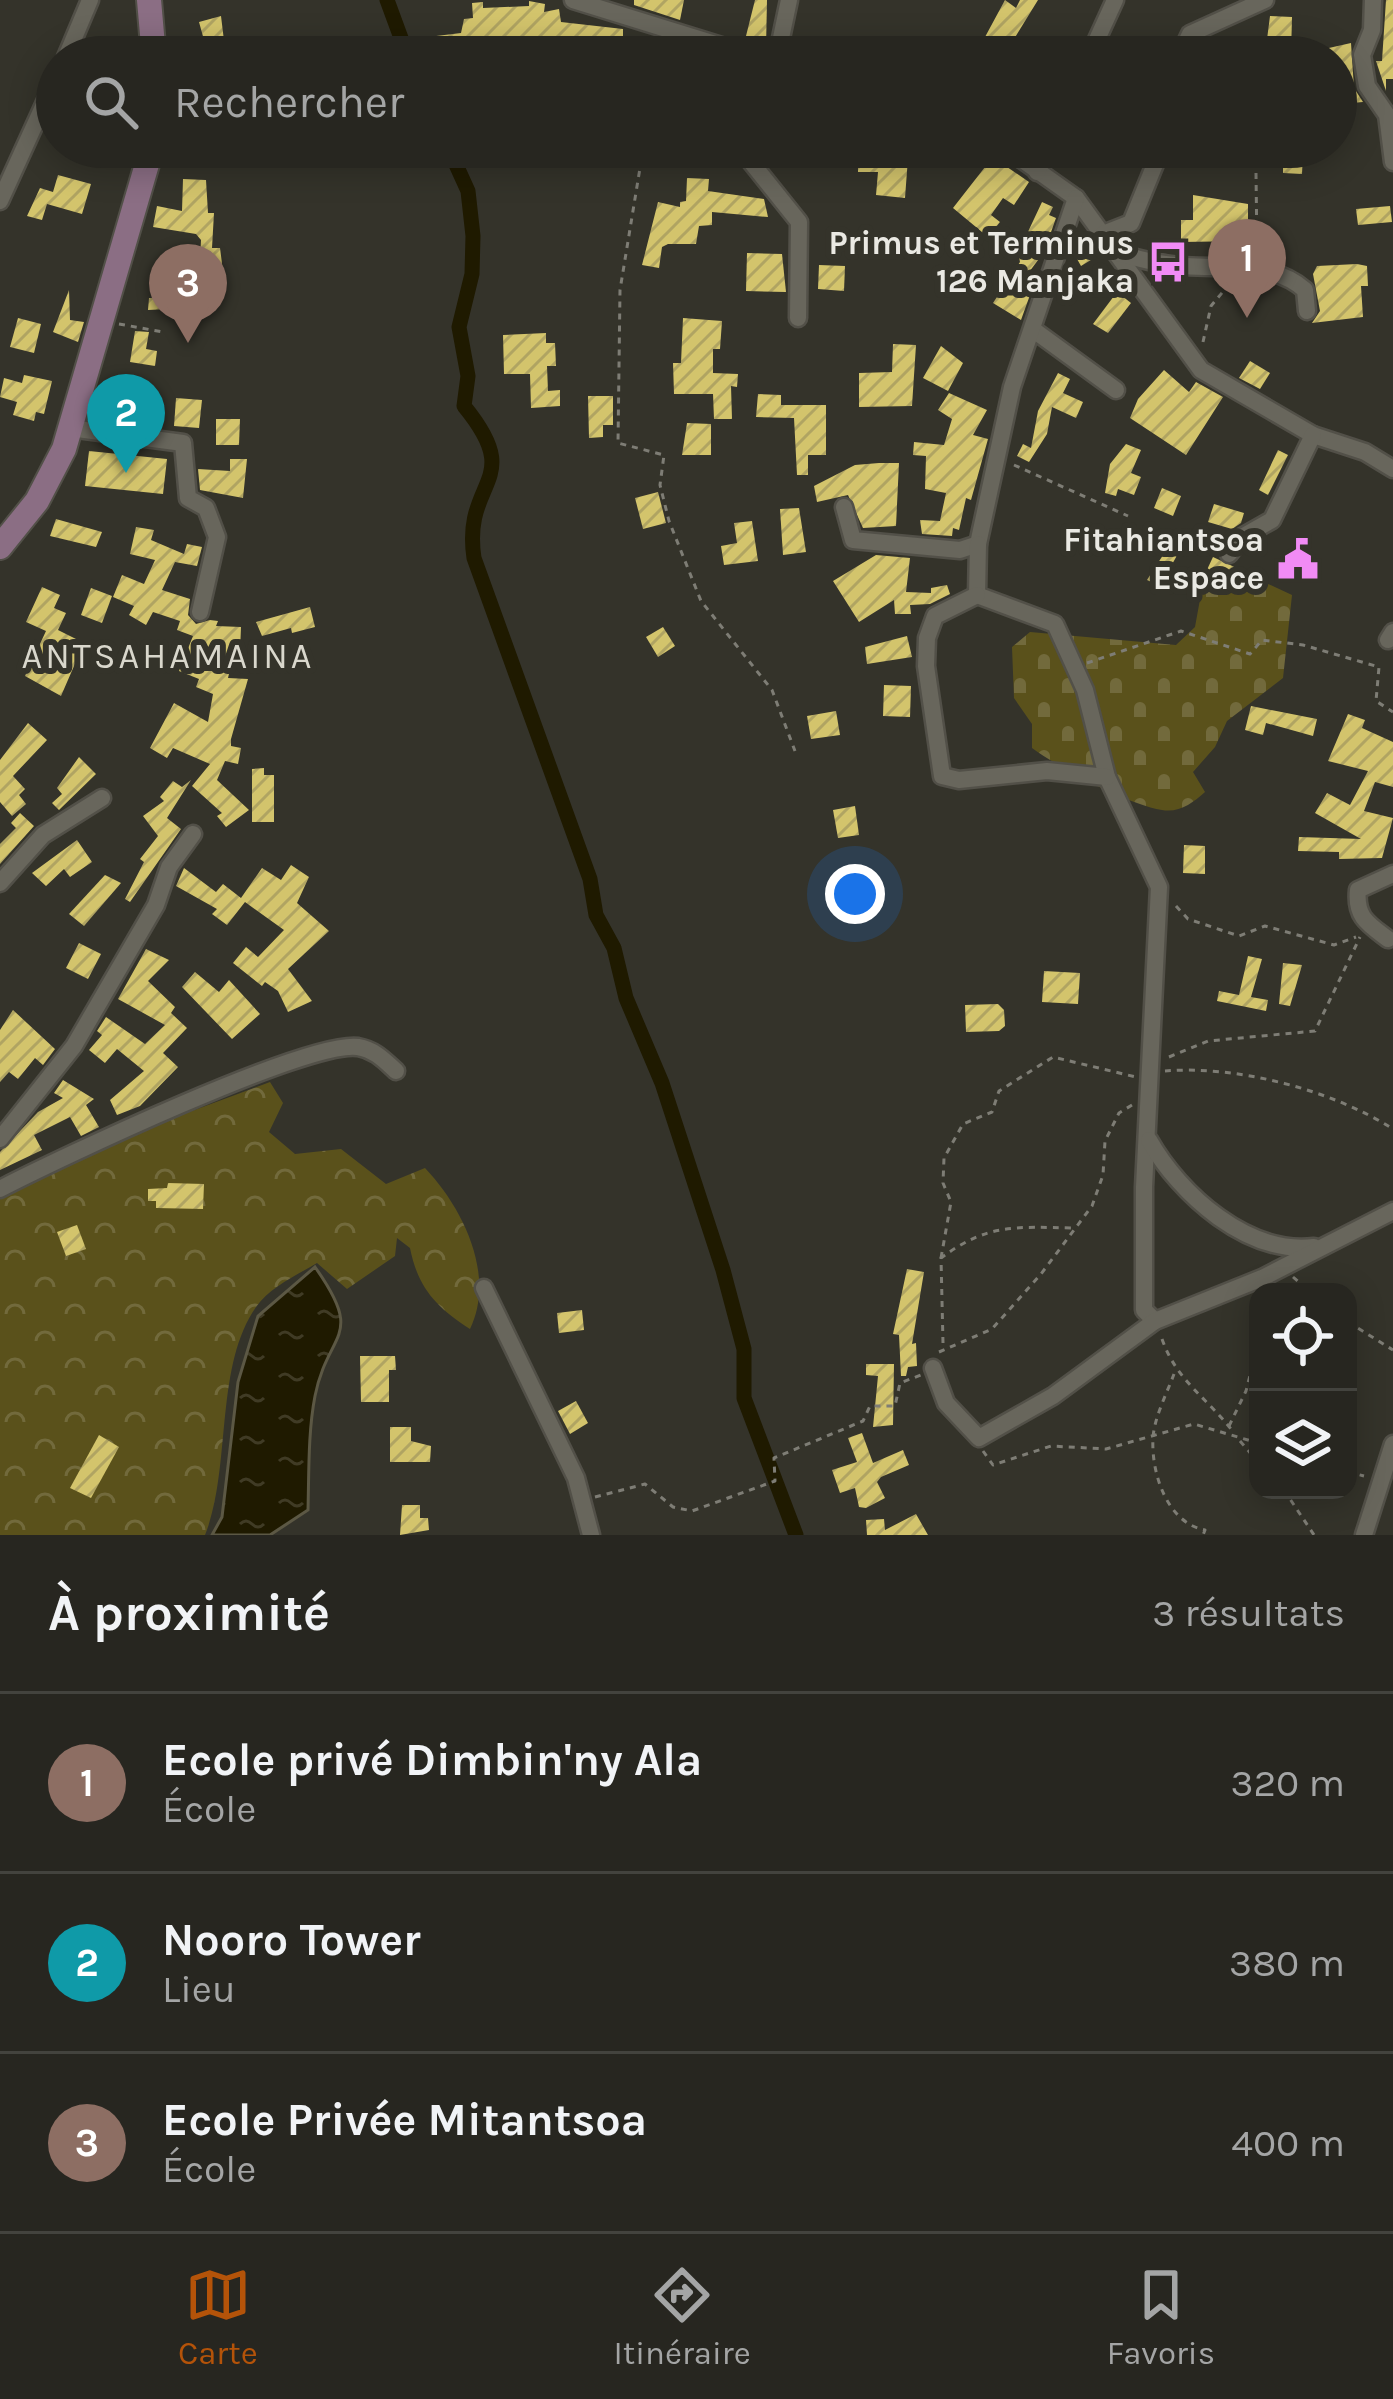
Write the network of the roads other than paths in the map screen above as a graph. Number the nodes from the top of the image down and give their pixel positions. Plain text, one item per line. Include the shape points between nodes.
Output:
1 (90, 0) edge
2 (149, 0) edge
3 (573, 0) edge
4 (789, 0) edge
5 (1115, 0) edge
6 (1265, 0) edge
7 (1373, 0) edge
8 (75, 36) edge
9 (152, 36) edge
10 (670, 36) edge
11 (782, 36) edge
12 (1099, 36) edge
13 (1189, 36) edge
14 (36, 122) edge
15 (1393, 162) edge
16 (146, 168) edge
17 (756, 168) edge
18 (1032, 168) edge
19 (1039, 168) edge
20 (1153, 168) edge
21 (1037, 172) junction
22 (1076, 198) junction
23 (0, 201) edge
24 (1103, 234) junction
25 (1117, 253) junction
26 (1307, 311) dead end
27 (798, 318) dead end
28 (1035, 332) junction
29 (1116, 390) dead end
30 (70, 428) junction
31 (1313, 435) junction
32 (1393, 469) edge
33 (844, 507) dead end
34 (978, 544) junction
35 (0, 547) edge
36 (1228, 554) dead end
37 (977, 595) junction
38 (200, 612) dead end
39 (1107, 777) junction
40 (102, 798) dead end
41 (193, 834) dead end
42 (1393, 874) edge
43 (0, 884) edge
44 (1388, 939) road end
45 (397, 1071) dead end
46 (1147, 1137) junction
47 (0, 1139) edge
48 (0, 1189) edge
49 (1393, 1211) edge
50 (1327, 1246) junction
51 (484, 1288) dead end
52 (1155, 1321) junction
53 (934, 1370) road end
54 (1393, 1444) edge
55 (591, 1535) edge
56 (1364, 1535) edge

1 - 8 street
2 - 9 main road
3 - 10 street
4 - 11 street
5 - 12 street
6 - 13 street
7 - 15 street via 1362,55 1367,86 1387,115
14 - 23 street
16 - 30 main road
17 - 27 street via 799,222
18 - 21 street
19 - 21 street
20 - 24 street via 1131,223
21 - 22 street
22 - 24 street
22 - 28 street
24 - 25 street
25 - 26 street via 1289,275 1305,290
25 - 31 street via 1201,370
28 - 29 street
28 - 34 street via 1012,388
30 - 35 main road via 38,501
30 - 38 street via 186,447 188,499 206,508 217,537
31 - 32 street
31 - 36 street via 1272,520
33 - 34 street via 854,540 961,550
34 - 37 street
37 - 39 street via 1055,624
37 - 39 street via 929,625 926,666 942,776
39 - 46 street via 1159,887
40 - 43 street via 43,835
41 - 47 street via 74,1046
42 - 44 street via 1358,890 1356,906 1361,920
45 - 48 street via 376,1052 353,1046 94,1140
46 - 50 street via 1191,1195 1231,1225 1294,1250
46 - 52 street via 1144,1310
49 - 50 street
50 - 52 street
51 - 55 street via 576,1478
52 - 53 street via 979,1438 946,1403
54 - 56 street

